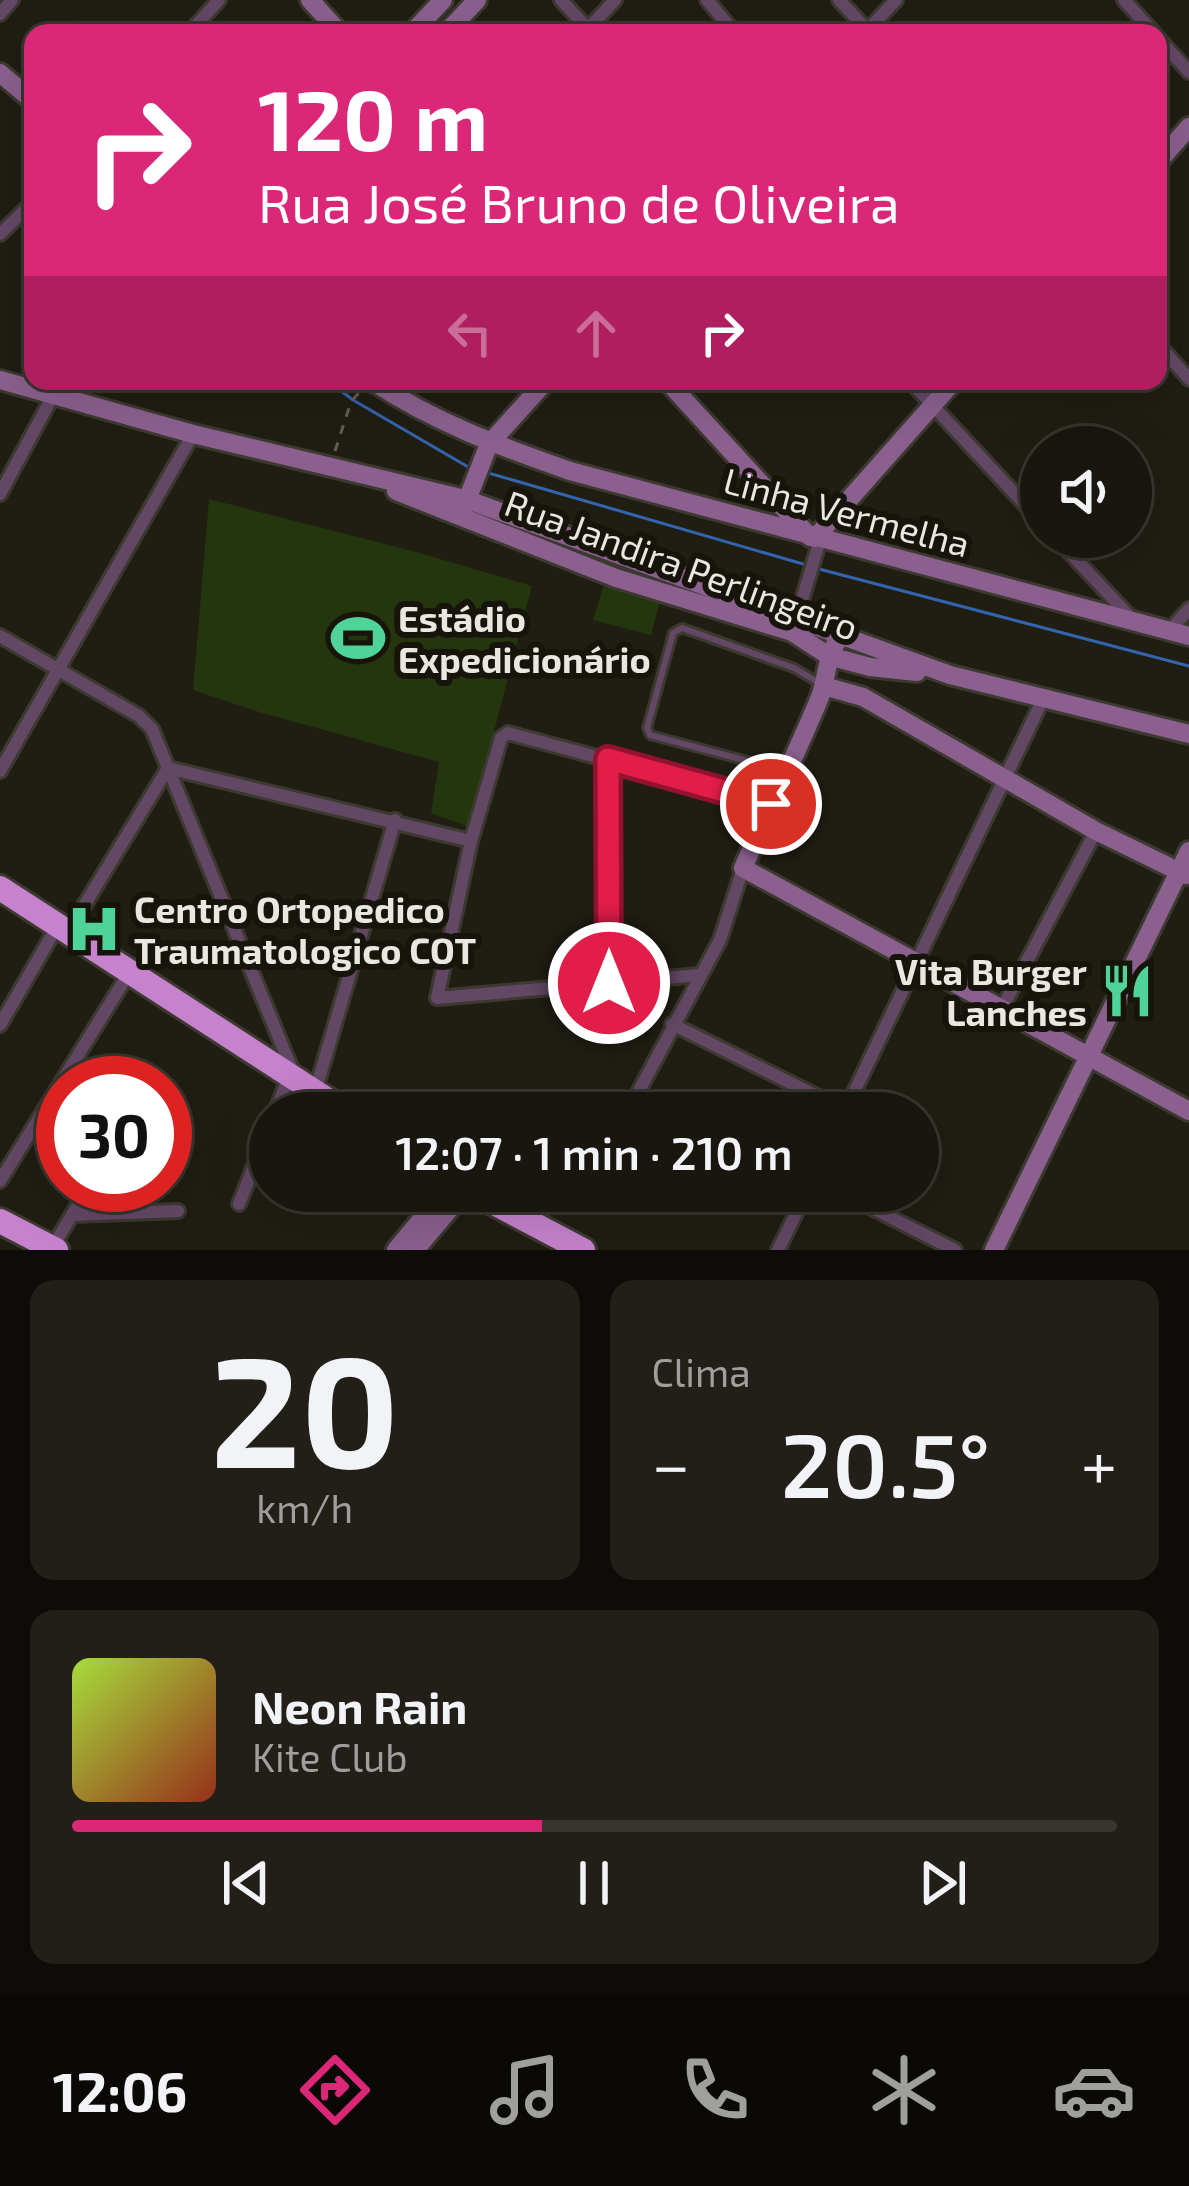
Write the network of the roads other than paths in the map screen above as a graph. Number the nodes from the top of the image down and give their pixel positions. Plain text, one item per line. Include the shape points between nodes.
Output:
1 (13, 0) edge
2 (219, 0) edge
3 (310, 0) edge
4 (443, 0) edge
5 (477, 0) edge
6 (561, 0) edge
7 (615, 0) edge
8 (707, 0) edge
9 (839, 0) edge
10 (896, 0) edge
11 (1124, 0) edge
12 (0, 14) edge
13 (197, 24) edge
14 (332, 24) edge
15 (420, 24) edge
16 (454, 24) edge
17 (583, 24) edge
18 (596, 24) edge
19 (727, 24) edge
20 (861, 24) edge
21 (875, 24) edge
22 (1146, 24) edge
23 (1167, 47) edge
24 (1189, 72) edge
25 (0, 73) edge
26 (24, 93) edge
27 (1189, 127) edge
28 (1167, 152) edge
29 (24, 211) edge
30 (0, 234) edge
31 (1167, 354) edge
32 (1189, 379) edge
33 (39, 390) edge
34 (371, 390) edge
35 (538, 390) edge
36 (675, 390) edge
37 (918, 390) edge
38 (946, 390) edge
39 (54, 394) junction
40 (932, 405) junction
41 (193, 434) junction
42 (488, 447) junction
43 (0, 494) edge
44 (1020, 499) edge
45 (781, 506) junction
46 (466, 510) junction
47 (762, 524) junction
48 (815, 544) junction
49 (1075, 558) edge
50 (624, 559) junction
51 (616, 578) junction
52 (1189, 609) edge
53 (1131, 618) junction
54 (796, 620) junction
55 (1179, 633) edge
56 (0, 636) edge
57 (842, 636) junction
58 (868, 645) junction
59 (829, 656) junction
60 (57, 667) junction
61 (870, 667) junction
62 (950, 675) junction
63 (824, 686) junction
64 (863, 697) junction
65 (1042, 699) junction
66 (1189, 734) edge
67 (608, 759) junction
68 (168, 768) junction
69 (0, 771) edge
70 (789, 772) junction
71 (1005, 780) junction
72 (771, 804) junction
73 (395, 820) junction
74 (1096, 831) junction
75 (471, 841) junction
76 (1189, 851) edge
77 (743, 868) junction
78 (1184, 873) edge
79 (0, 888) edge
80 (63, 929) junction
81 (915, 963) junction
82 (130, 972) junction
83 (700, 975) junction
84 (609, 983) junction
85 (1001, 1010) junction
86 (672, 1024) junction
87 (0, 1025) edge
88 (1090, 1056) junction
89 (300, 1082) junction
90 (292, 1092) edge
91 (315, 1092) edge
92 (638, 1092) edge
93 (807, 1092) edge
94 (854, 1092) edge
95 (1189, 1111) edge
96 (249, 1179) edge
97 (0, 1180) edge
98 (239, 1204) dead end
99 (74, 1212) edge
100 (152, 1212) edge
101 (428, 1212) edge
102 (449, 1212) edge
103 (501, 1212) edge
104 (797, 1212) edge
105 (880, 1212) edge
106 (72, 1215) junction
107 (0, 1221) edge
108 (549, 1242) edge
109 (54, 1249) edge
110 (396, 1250) edge
111 (415, 1250) edge
112 (584, 1250) edge
113 (778, 1250) edge
114 (955, 1250) edge
115 (994, 1250) edge

1 - 12 street
2 - 13 street
3 - 14 main road
4 - 15 main road
5 - 16 main road
6 - 17 street
7 - 18 street
8 - 19 street
9 - 20 street
10 - 21 street
11 - 22 street
23 - 24 street
25 - 26 main road
27 - 28 main road
29 - 30 street
31 - 32 street
33 - 39 main road, Rua Jandira Perlingeiro
34 - 42 main road, Linha Vermelha
35 - 42 main road
36 - 45 main road
37 - 40 street
38 - 40 main road
39 - 41 main road, Rua Jandira Perlingeiro
39 - 43 street
40 - 44 street
40 - 48 main road
41 - 46 main road, Rua Jandira Perlingeiro via 331,465
41 - 60 street
42 - 46 main road
42 - 47 main road, Linha Vermelha
45 - 47 main road
45 - 48 main road
46 - 50 main road, Rua Jandira Perlingeiro
46 - 51 main road, Rua Jandira Perlingeiro
47 - 48 main road, Linha Vermelha
48 - 53 main road, Linha Vermelha
48 - 54 street
49 - 53 street
50 - 51 main road
50 - 54 main road, Rua Jandira Perlingeiro
51 - 59 main road, Rua Jandira Perlingeiro via 792,632
52 - 55 street
53 - 55 main road, Linha Vermelha
54 - 57 main road, Rua Jandira Perlingeiro
56 - 60 street
57 - 58 main road, Rua Jandira Perlingeiro
57 - 59 main road
58 - 61 main road
58 - 62 main road, Rua Jandira Perlingeiro
59 - 61 main road, Rua Jandira Perlingeiro
59 - 63 main road
60 - 68 street via 146,721
60 - 69 street
61 - 62 main road, Rua Jandira Perlingeiro
61 - 64 main road
62 - 65 main road, Rua Jandira Perlingeiro
63 - 64 main road
63 - 70 main road
63 - 70 lane via 682,628 674,634 650,735
64 - 71 main road
65 - 66 main road, Rua Jandira Perlingeiro
65 - 71 street
67 - 72 street
67 - 75 street via 505,734
67 - 84 street
68 - 73 street
68 - 80 street
68 - 89 street
70 - 72 main road
71 - 74 main road
71 - 81 street
72 - 77 main road
73 - 75 street
73 - 89 street
74 - 78 main road
74 - 85 street
75 - 84 street via 436,998
76 - 78 main road
77 - 81 main road
77 - 83 street
78 - 88 main road
79 - 80 highway
80 - 82 highway
80 - 87 street
81 - 85 main road
81 - 94 street
82 - 89 highway
82 - 97 street
83 - 84 street
83 - 86 street
85 - 88 main road
86 - 92 street
86 - 93 street
88 - 95 main road
88 - 115 main road
89 - 90 street
89 - 91 highway
96 - 98 street
99 - 106 street
100 - 106 street
101 - 110 main road
102 - 111 main road
103 - 108 highway
104 - 113 street
105 - 114 street
106 - 109 street
107 - 109 highway
108 - 112 highway

